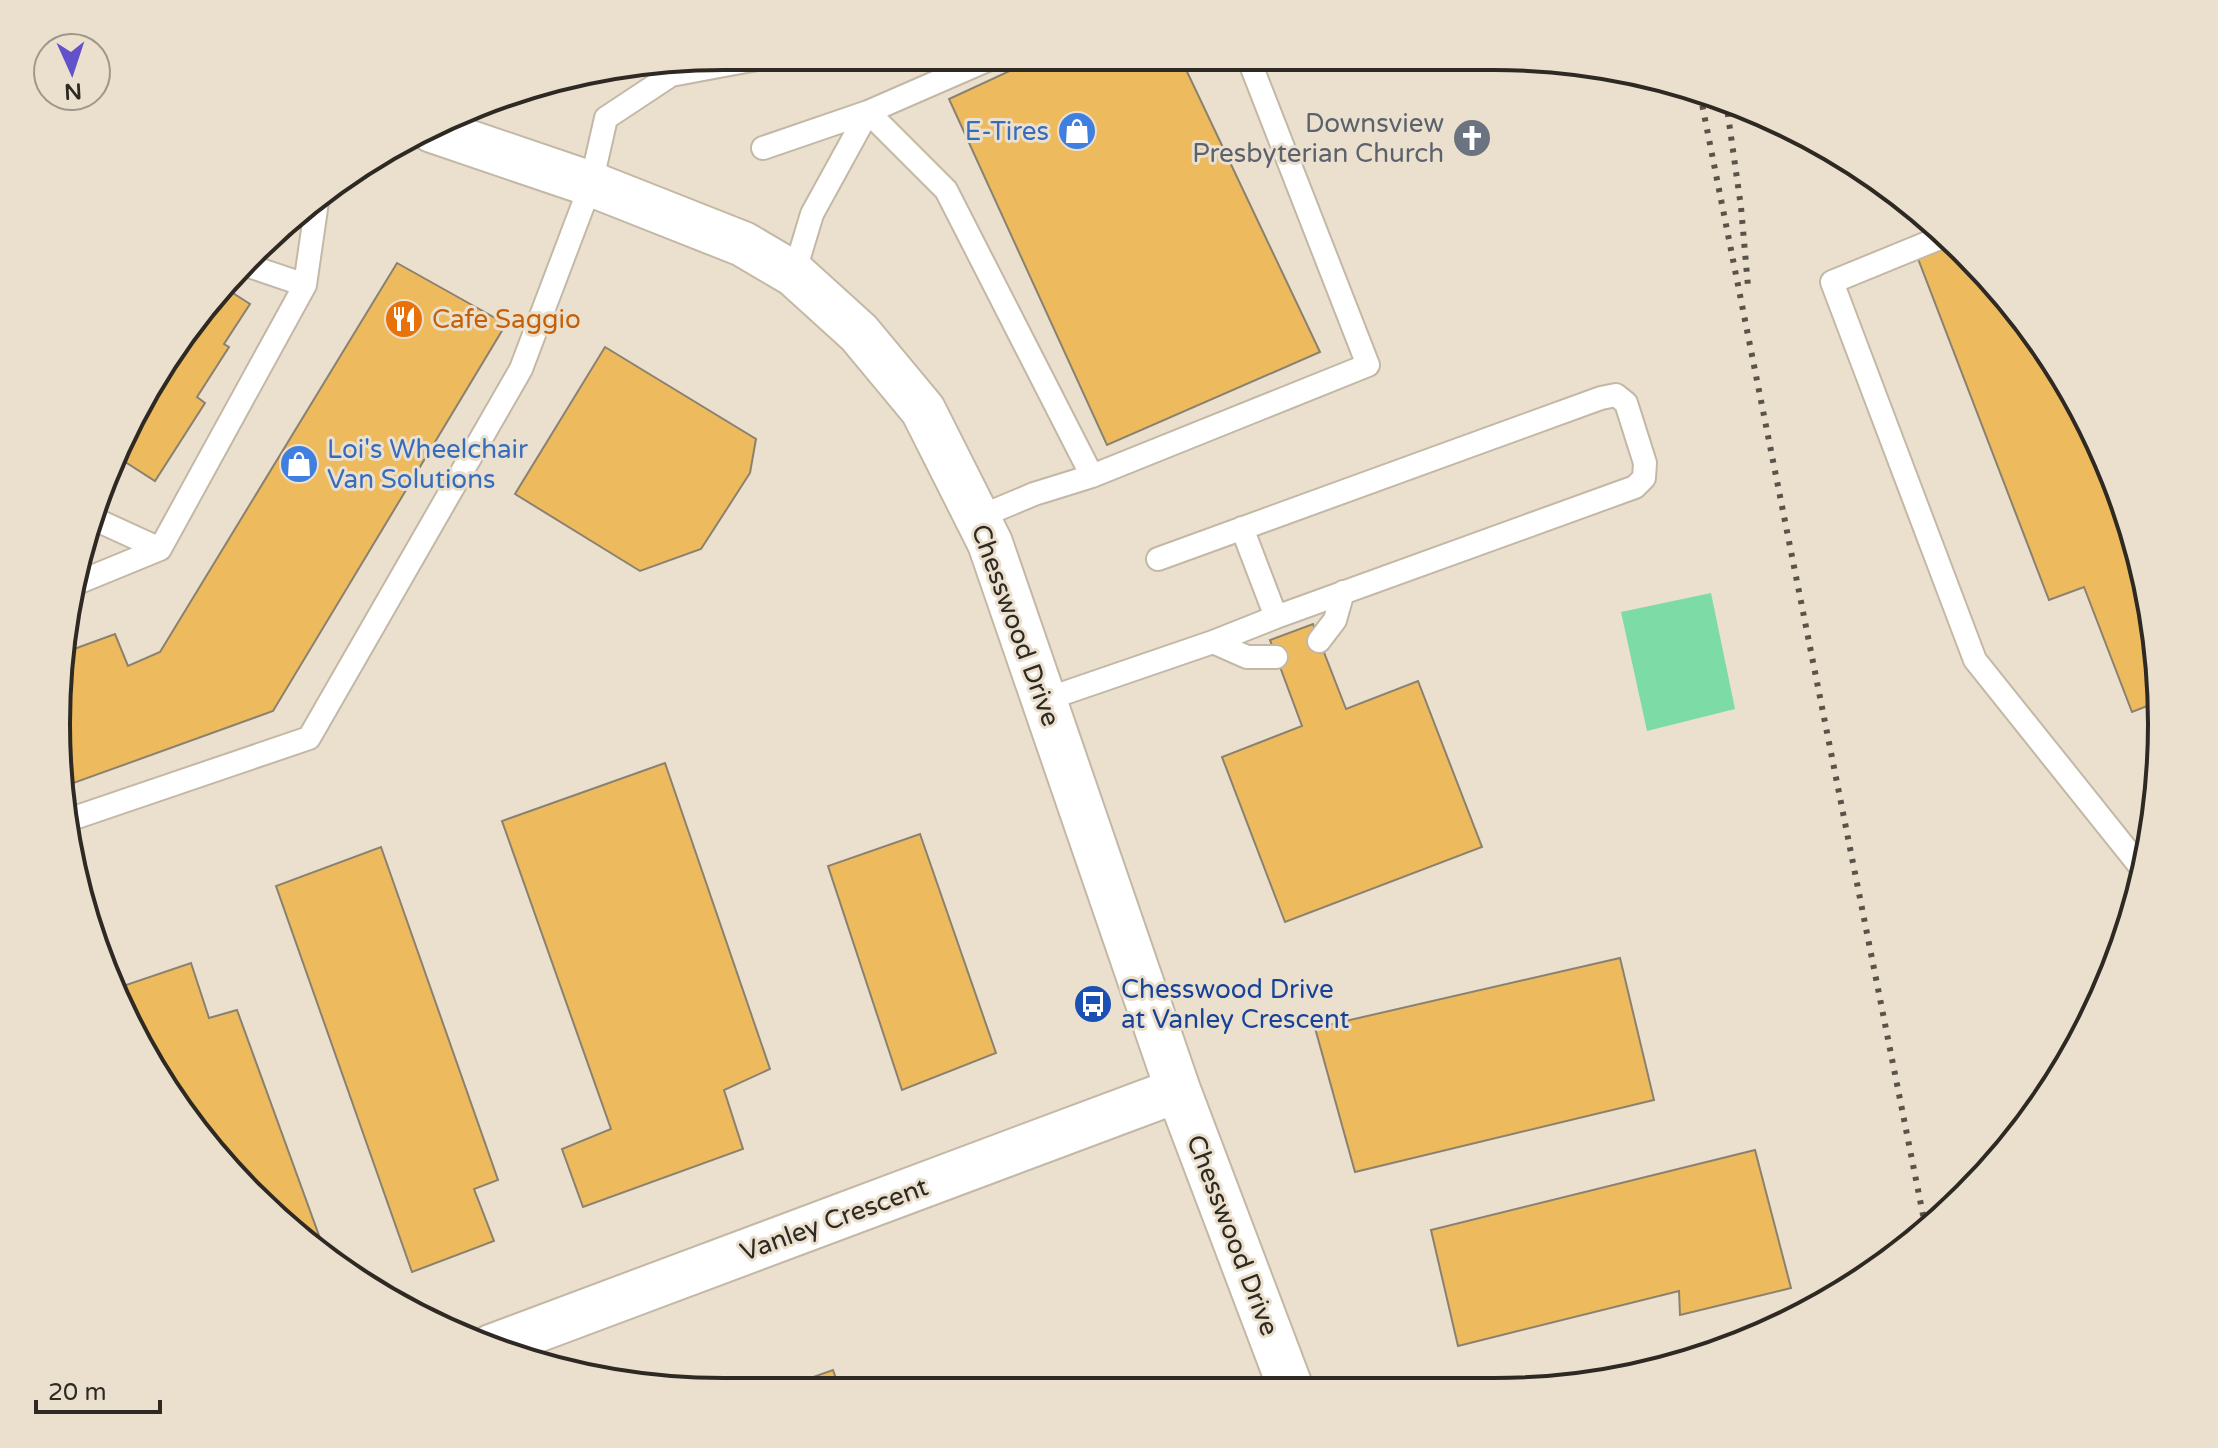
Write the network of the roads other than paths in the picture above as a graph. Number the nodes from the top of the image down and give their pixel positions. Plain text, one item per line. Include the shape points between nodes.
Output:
1 (964, 70) edge
2 (1253, 70) edge
3 (660, 74) edge
4 (868, 112) junction
5 (455, 128) edge
6 (763, 148) dead end
7 (591, 184) junction
8 (315, 214) edge
9 (1934, 240) edge
10 (256, 268) edge
11 (794, 274) junction
12 (305, 285) junction
13 (1092, 476) junction
14 (977, 518) junction
15 (102, 523) edge
16 (1242, 528) junction
17 (160, 549) junction
18 (1158, 559) dead end
19 (87, 579) edge
20 (1343, 592) junction
21 (1276, 617) junction
22 (1319, 641) dead end
23 (1213, 642) junction
24 (1276, 657) dead end
25 (1044, 700) junction
26 (77, 817) edge
27 (2134, 858) edge
28 (1178, 1090) junction
29 (508, 1341) edge
30 (1287, 1378) edge

1 - 4 lane
2 - 13 lane via 1368,365
3 - 7 lane via 606,118
4 - 6 lane
4 - 11 lane via 812,214
4 - 13 lane via 946,190
5 - 7 street, Chesswood Drive
7 - 11 street, Chesswood Drive via 743,244
7 - 26 lane via 521,369 309,738
8 - 12 lane
9 - 27 lane via 1832,282 1975,660
10 - 12 lane
11 - 14 street, Chesswood Drive via 859,333 923,410
12 - 17 lane
13 - 14 lane
14 - 25 street, Chesswood Drive
15 - 17 lane
16 - 18 lane
16 - 20 lane via 1601,398 1616,395 1626,403 1645,463 1644,478 1635,487
16 - 21 lane
17 - 19 lane
20 - 21 lane
20 - 22 lane via 1335,620
21 - 23 lane
23 - 24 lane via 1247,657
23 - 25 lane
25 - 28 street, Chesswood Drive
28 - 29 street, Vanley Crescent
28 - 30 street, Chesswood Drive

